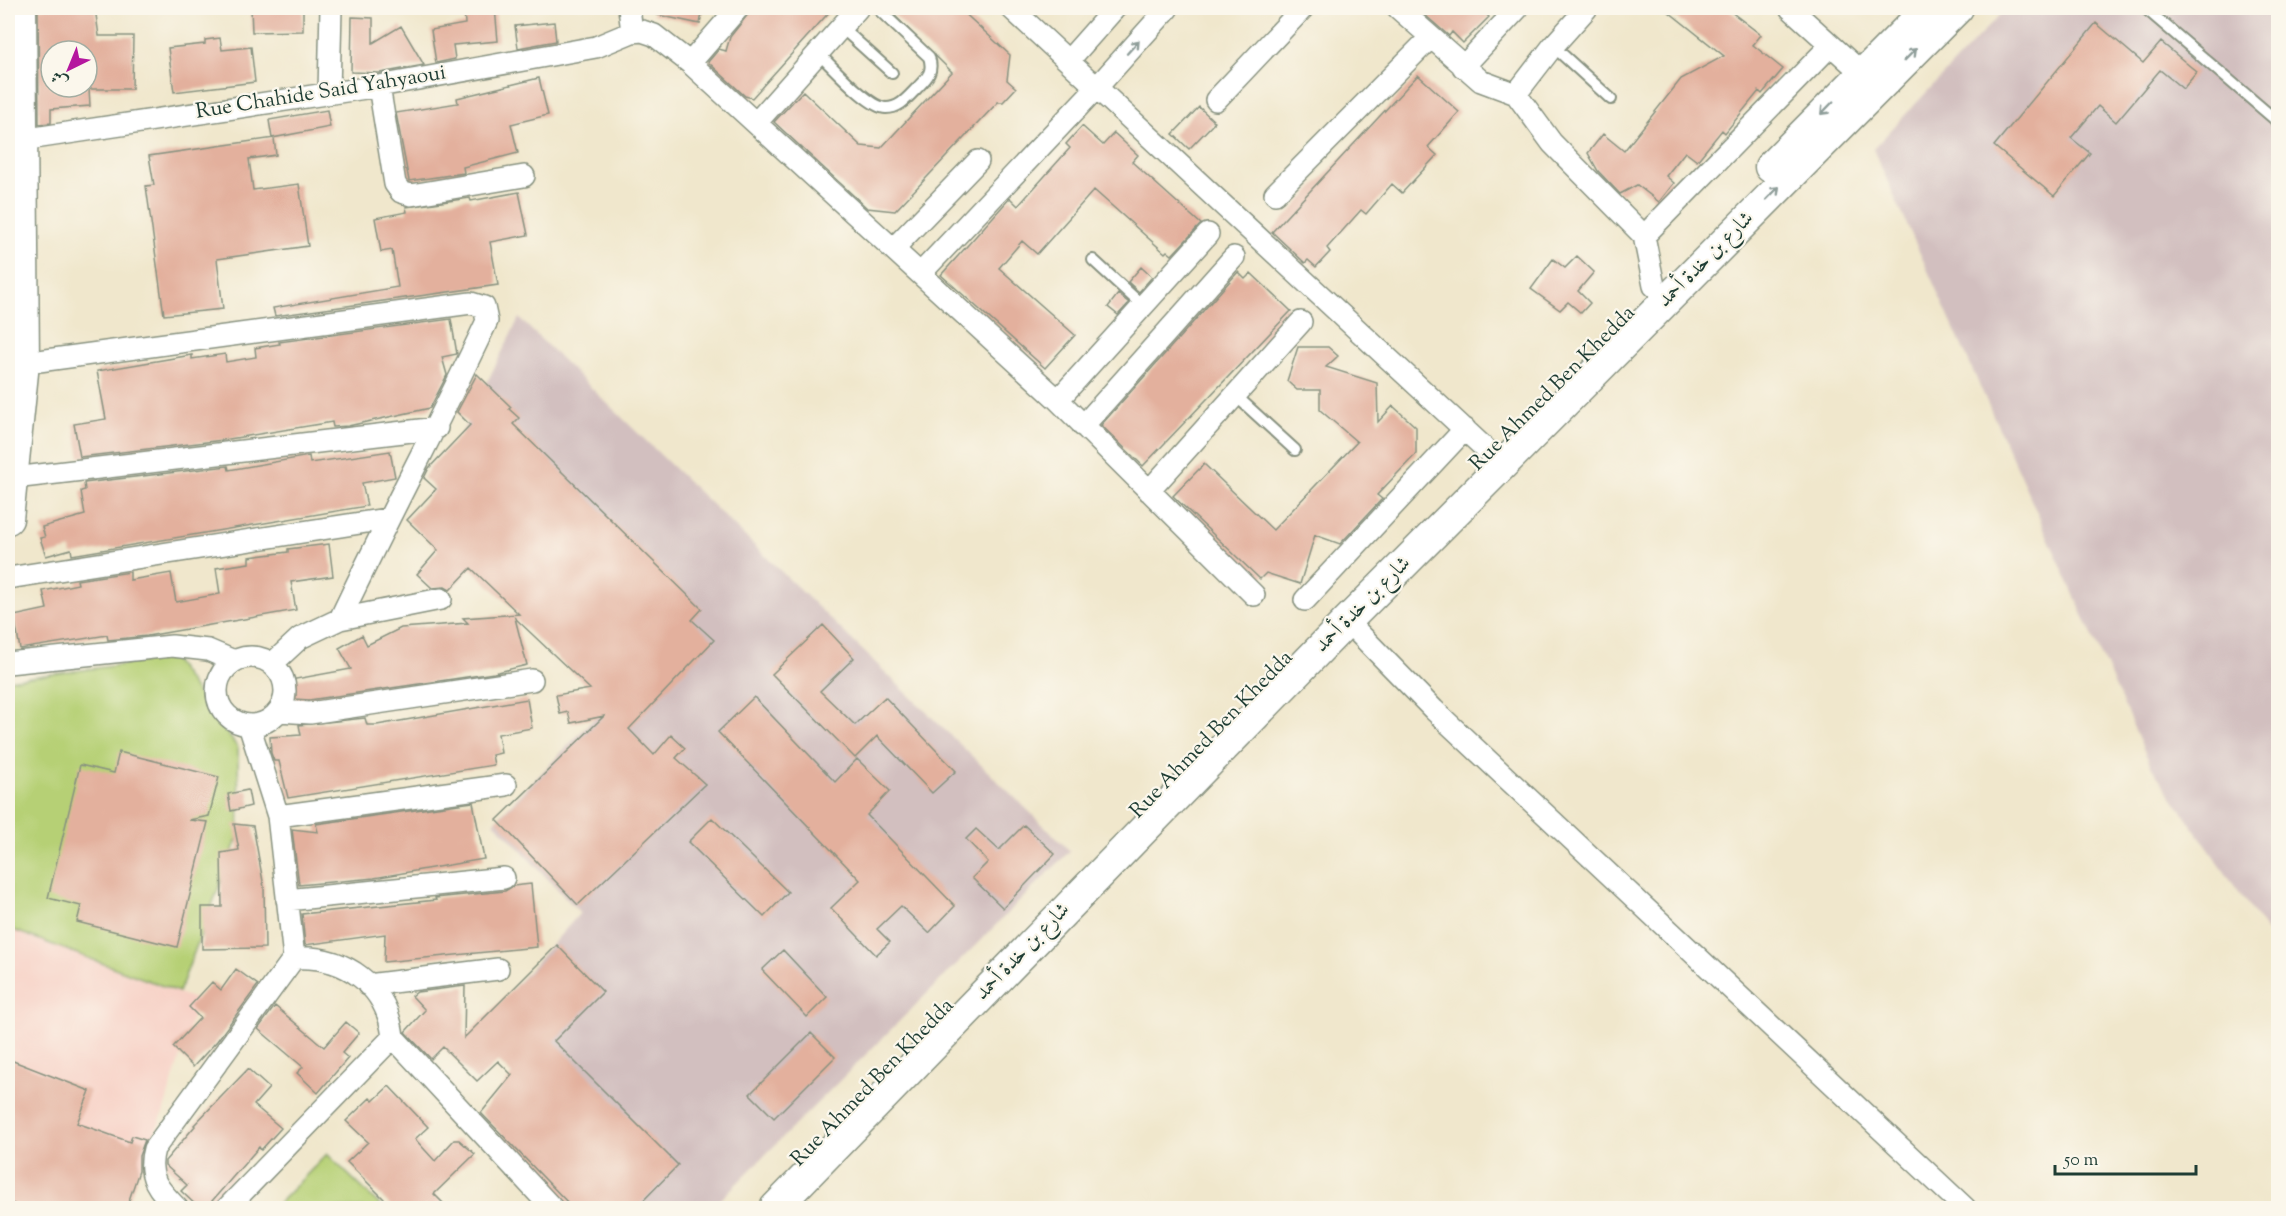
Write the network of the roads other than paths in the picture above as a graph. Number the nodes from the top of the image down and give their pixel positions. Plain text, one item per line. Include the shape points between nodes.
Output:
1 (21, 8) edge
2 (331, 8) edge
3 (629, 8) edge
4 (718, 8) edge
5 (738, 8) edge
6 (858, 8) edge
7 (877, 8) edge
8 (1011, 8) edge
9 (1115, 8) edge
10 (1168, 8) edge
11 (1303, 8) edge
12 (1398, 8) edge
13 (1518, 8) edge
14 (1587, 8) edge
15 (1790, 8) edge
16 (1928, 8) edge
17 (1958, 8) edge
18 (2145, 8) edge
19 (841, 27) junction
20 (719, 30) junction
21 (632, 32) junction
22 (1431, 38) junction
23 (1831, 45) junction
24 (1553, 46) junction
25 (818, 53) junction
26 (1069, 60) junction
27 (690, 63) junction
28 (1463, 67) junction
29 (892, 73) dead end
30 (1862, 73) junction
31 (379, 86) junction
32 (1098, 86) junction
33 (329, 92) junction
34 (1516, 94) junction
35 (1611, 99) dead end
36 (1216, 100) dead end
37 (2278, 122) edge
38 (756, 123) junction
39 (14, 141) edge
40 (978, 161) dead end
41 (524, 176) dead end
42 (1275, 194) dead end
43 (1208, 234) dead end
44 (1644, 236) junction
45 (894, 248) junction
46 (1234, 257) dead end
47 (1093, 260) dead end
48 (921, 273) junction
49 (1654, 286) junction
50 (1143, 306) junction
51 (1301, 322) dead end
52 (24, 363) junction
53 (1235, 395) junction
54 (1058, 400) junction
55 (1083, 426) junction
56 (436, 428) junction
57 (1464, 429) junction
58 (1295, 450) dead end
59 (1490, 453) junction
60 (14, 478) junction
61 (1149, 491) junction
62 (8, 519) edge
63 (386, 519) junction
64 (8, 578) edge
65 (1254, 595) dead end
66 (441, 599) dead end
67 (1305, 600) dead end
68 (340, 620) junction
69 (1347, 621) junction
70 (234, 661) junction
71 (8, 663) edge
72 (272, 664) junction
73 (532, 680) dead end
74 (279, 711) junction
75 (249, 725) junction
76 (506, 785) dead end
77 (278, 816) junction
78 (504, 878) dead end
79 (287, 900) junction
80 (294, 958) junction
81 (498, 969) dead end
82 (368, 985) junction
83 (393, 1037) junction
84 (177, 1209) edge
85 (227, 1209) edge
86 (552, 1209) edge
87 (751, 1209) edge
88 (775, 1209) edge
89 (1965, 1209) edge

1 - 39 main road
2 - 33 street
3 - 21 street
4 - 20 street
5 - 20 street
6 - 19 street
7 - 25 lane via 931,63 929,76 900,104 887,108 874,104
8 - 26 street
9 - 26 street
32 -> 10 street
11 - 36 street
12 - 22 street
13 - 28 street
14 - 24 street
15 - 23 street
16 - 30 main road, Rue Ahmed Ben Khedda
69 -> 17 main road, شارع بن خدة أحمد
18 - 37 lane
19 - 25 street
19 - 29 lane
20 - 27 street
21 - 27 street via 654,35
21 - 31 street, Rue Chahide Said Yahyaoui via 596,47
22 - 28 street
22 - 42 street
23 - 30 street
23 - 44 street
24 - 34 street
24 - 35 lane
25 - 38 street
26 - 32 street
27 - 38 street
28 - 34 street via 1481,81
30 -> 49 main road, Rue Ahmed Ben Khedda
31 - 33 street, Rue Chahide Said Yahyaoui
31 - 41 street via 395,184 401,192 411,195
32 - 48 street
32 - 57 street
33 - 39 street, Rue Chahide Said Yahyaoui
34 - 44 street via 1551,143
38 - 45 street
39 - 52 main road
40 - 45 street
43 - 50 street
44 - 49 street
45 - 48 street
46 - 55 street
47 - 50 lane
48 - 54 street
49 - 59 main road, Rue Ahmed Ben Khedda
50 - 54 street
51 - 53 street
52 - 56 street via 478,303 487,313 487,321
52 - 60 main road
53 - 58 lane
53 - 61 street
54 - 55 street
55 - 61 street
56 - 60 street
56 - 63 street
57 - 59 street
57 - 67 street
59 - 87 main road, Rue Ahmed Ben Khedda
60 - 62 main road
61 - 65 street
63 - 64 street
63 - 68 street
66 - 68 street
68 - 72 street via 300,638
69 - 88 main road, شارع بن خدة أحمد
69 - 89 street via 1434,710
70 - 71 street via 208,650 172,646
70 - 72 street via 260,658
70 - 75 street via 220,677 218,699 229,717
72 - 74 street via 285,686
73 - 74 street via 310,713
74 - 75 street via 261,724
75 - 77 street
76 - 77 street
77 - 79 street
78 - 79 street
79 - 80 street
80 - 82 street via 338,962
80 - 84 street via 154,1149 151,1174 156,1186
81 - 82 street
82 - 83 street via 384,1003
83 - 85 street
83 - 86 street

